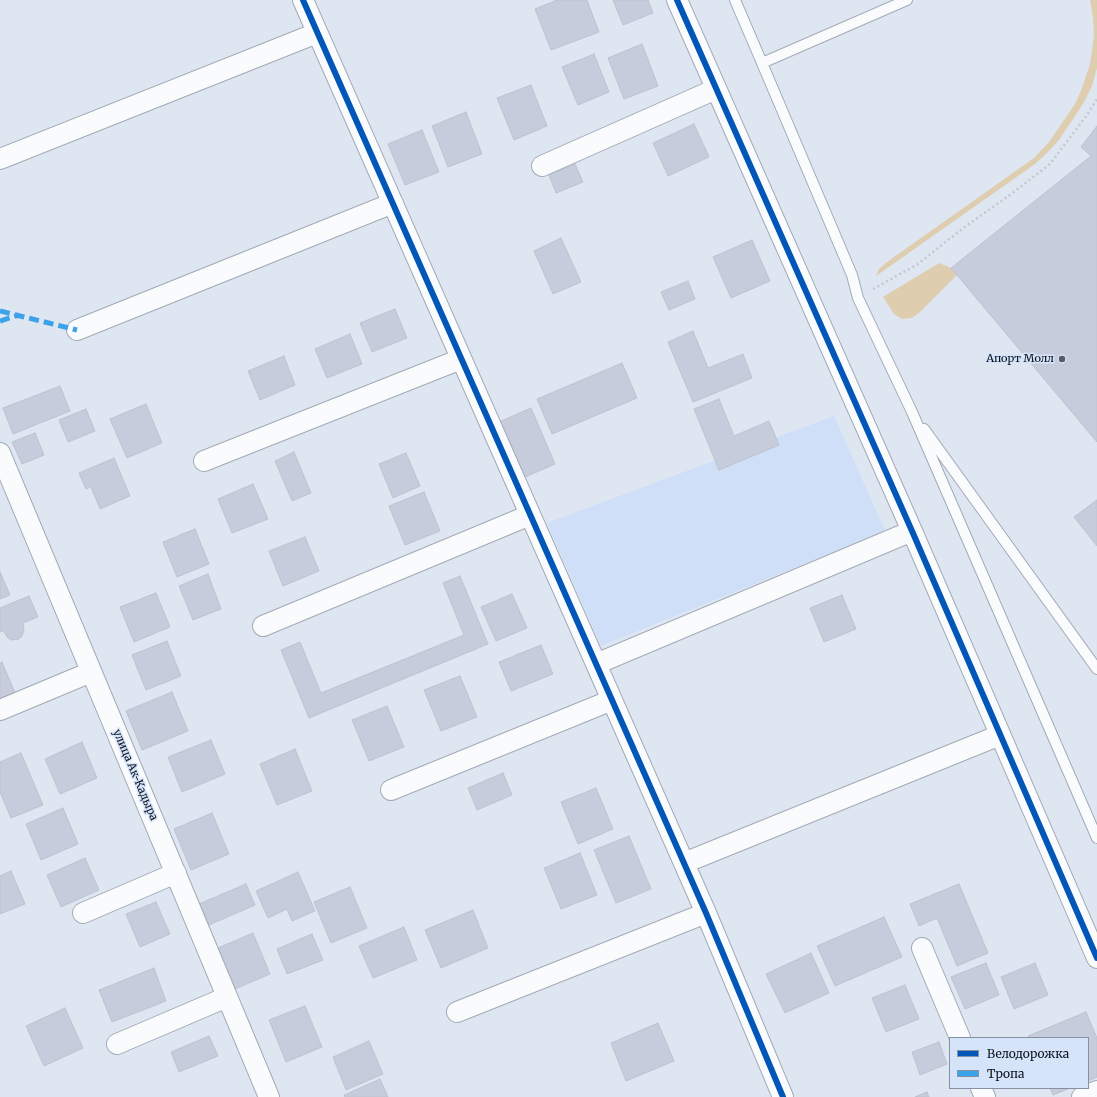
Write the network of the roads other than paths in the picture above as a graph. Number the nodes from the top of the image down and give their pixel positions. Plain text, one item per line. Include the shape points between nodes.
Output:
1 (302, 0) edge
2 (677, 0) edge
3 (735, 0) edge
4 (907, 0) edge
5 (317, 32) junction
6 (762, 63) junction
7 (716, 89) junction
8 (0, 159) edge
9 (542, 166) dead end
10 (393, 203) junction
11 (77, 330) dead end
12 (461, 359) junction
13 (912, 412) junction
14 (0, 453) edge
15 (204, 461) dead end
16 (5, 482) edge
17 (530, 515) junction
18 (912, 531) junction
19 (263, 626) dead end
20 (596, 664) junction
21 (1097, 669) edge
22 (91, 672) junction
23 (612, 700) junction
24 (0, 710) edge
25 (1000, 735) junction
26 (391, 790) dead end
27 (1097, 838) edge
28 (684, 863) junction
29 (176, 873) junction
30 (83, 913) dead end
31 (706, 913) junction
32 (922, 948) dead end
33 (1097, 958) edge
34 (227, 997) junction
35 (458, 1012) dead end
36 (960, 1037) edge
37 (116, 1044) dead end
38 (1097, 1091) edge
39 (270, 1097) edge
40 (783, 1097) edge
41 (1082, 1097) edge

1 - 5 street
2 - 7 street
3 - 6 lane
4 - 6 lane
5 - 8 street
5 - 10 street
6 - 13 lane via 852,275 858,298
7 - 9 street
7 - 18 street
10 - 11 street
10 - 12 street
12 - 15 street
12 - 17 street
13 - 21 lane
13 - 27 lane
14 - 16 street, улица Ак-Кадыра
16 - 22 street, улица Ак-Кадыра
17 - 19 street
17 - 20 street
18 - 20 street
18 - 25 street
20 - 23 street
22 - 24 street
22 - 29 street, улица Ак-Кадыра
23 - 26 street
23 - 28 street
25 - 28 street
25 - 33 street
28 - 31 street
29 - 30 street
29 - 34 street, улица Ак-Кадыра
31 - 35 street
31 - 40 street
32 - 36 street
34 - 37 street
34 - 39 street, улица Ак-Кадыра
38 - 41 street

